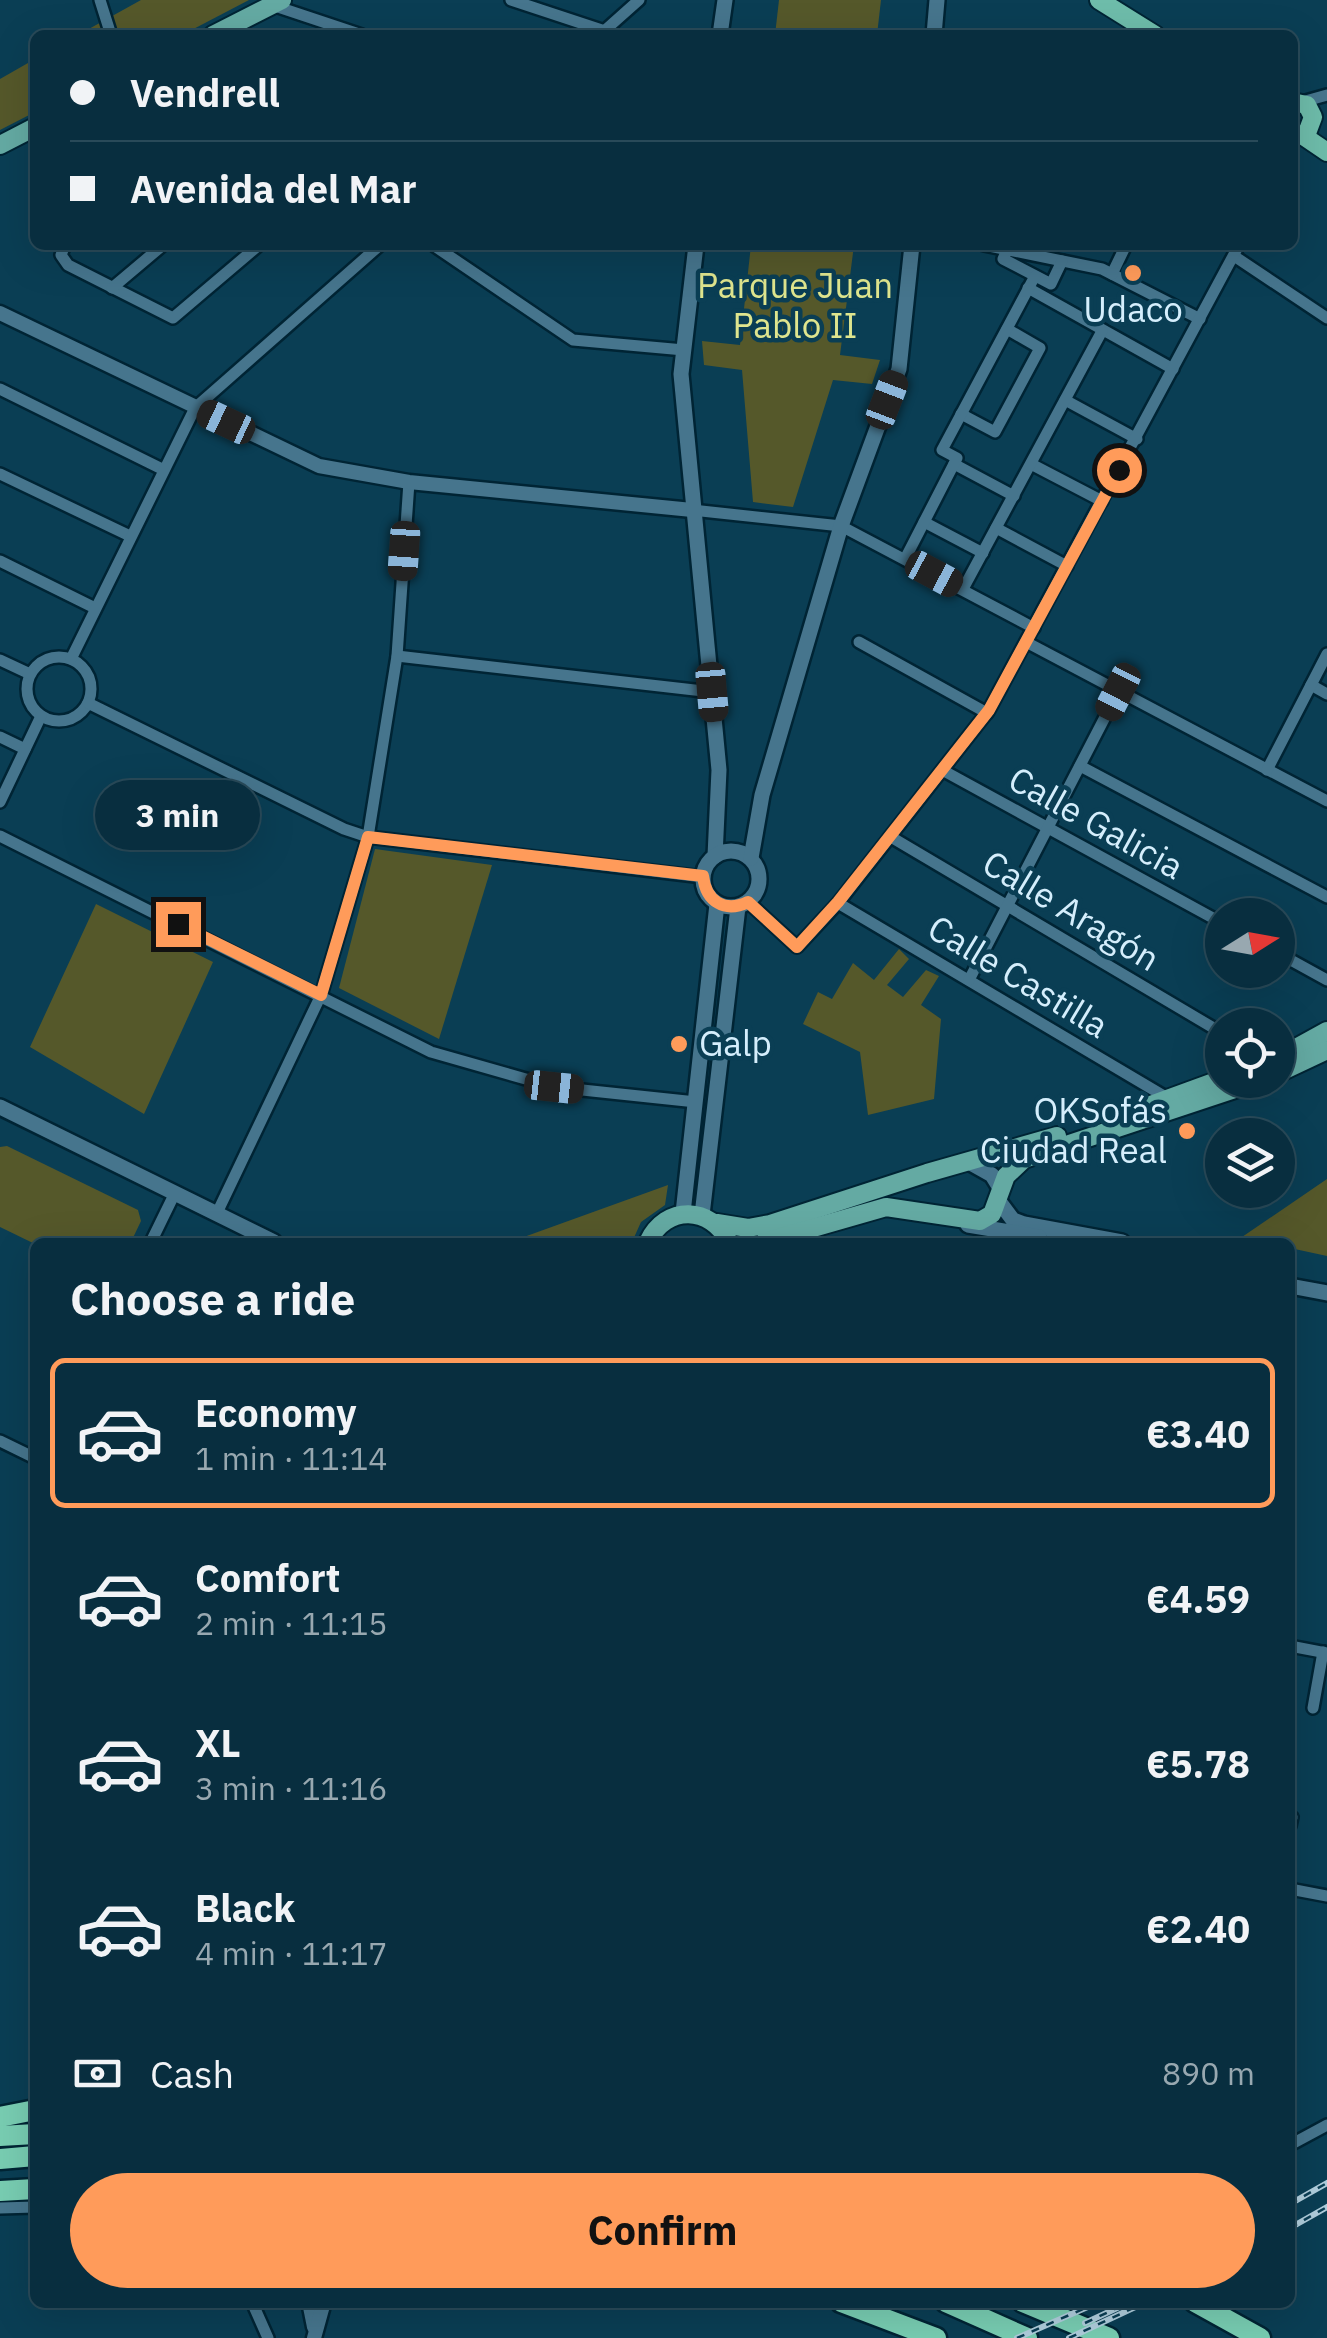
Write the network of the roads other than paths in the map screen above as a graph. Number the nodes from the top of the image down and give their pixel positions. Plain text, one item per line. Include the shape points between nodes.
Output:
1 (100, 0) edge
2 (511, 0) edge
3 (639, 0) edge
4 (724, 0) edge
5 (937, 0) edge
6 (1085, 0) edge
7 (1099, 0) edge
8 (277, 3) edge
9 (109, 30) edge
10 (223, 30) edge
11 (349, 30) edge
12 (599, 30) edge
13 (611, 30) edge
14 (721, 30) edge
15 (934, 30) edge
16 (1132, 30) edge
17 (1147, 30) edge
18 (1327, 95) edge
19 (1298, 102) edge
20 (1298, 103) edge
21 (30, 129) edge
22 (1305, 131) edge
23 (1327, 138) edge
24 (0, 145) edge
25 (1327, 152) edge
26 (63, 250) edge
27 (157, 250) edge
28 (253, 250) edge
29 (374, 250) edge
30 (441, 250) edge
31 (695, 250) edge
32 (911, 250) edge
33 (1007, 250) joint
34 (1124, 250) edge
35 (1236, 250) edge
36 (1062, 261) junction
37 (1112, 274) junction
38 (1036, 276) junction
39 (112, 288) junction
40 (1028, 288) junction
41 (0, 312) edge
42 (1327, 318) edge
43 (1200, 319) junction
44 (1007, 329) junction
45 (1102, 331) junction
46 (684, 350) junction
47 (1173, 369) junction
48 (0, 389) edge
49 (1065, 400) junction
50 (195, 408) junction
51 (962, 414) junction
52 (1137, 438) junction
53 (954, 464) junction
54 (1031, 464) junction
55 (162, 469) junction
56 (0, 474) edge
57 (408, 482) junction
58 (1014, 496) junction
59 (1102, 501) junction
60 (692, 510) junction
61 (924, 522) junction
62 (841, 526) junction
63 (996, 528) junction
64 (130, 536) junction
65 (982, 553) junction
66 (905, 559) junction
67 (0, 561) edge
68 (1067, 566) junction
69 (963, 590) junction
70 (96, 608) junction
71 (1034, 628) junction
72 (859, 642) dead end
73 (1026, 642) junction
74 (1327, 654) edge
75 (397, 656) junction
76 (71, 658) junction
77 (0, 660) edge
78 (30, 674) junction
79 (1311, 686) junction
80 (712, 692) junction
81 (1118, 692) junction
82 (1327, 694) edge
83 (88, 704) junction
84 (987, 713) junction
85 (41, 716) junction
86 (0, 737) edge
87 (25, 750) junction
88 (1080, 766) junction
89 (944, 770) junction
90 (1267, 770) junction
91 (1327, 801) edge
92 (0, 802) edge
93 (1048, 827) junction
94 (0, 836) edge
95 (368, 837) junction
96 (891, 838) junction
97 (715, 856) junction
98 (751, 858) junction
99 (703, 876) junction
100 (1327, 898) edge
101 (838, 902) junction
102 (717, 904) junction
103 (743, 904) junction
104 (1007, 906) junction
105 (1205, 914) edge
106 (1295, 962) edge
107 (969, 980) junction
108 (1327, 980) edge
109 (321, 995) junction
110 (1205, 1023) edge
111 (1327, 1031) edge
112 (1295, 1049) edge
113 (1327, 1050) edge
114 (1295, 1065) edge
115 (1205, 1085) edge
116 (1208, 1098) edge
117 (1169, 1099) junction
118 (696, 1102) junction
119 (0, 1110) edge
120 (967, 1161) junction
121 (999, 1194) junction
122 (173, 1197) junction
123 (217, 1213) junction
124 (700, 1217) junction
125 (956, 1219) junction
126 (153, 1238) edge
127 (251, 1238) edge
128 (266, 1238) edge
129 (651, 1238) edge
130 (724, 1238) edge
131 (778, 1238) edge
132 (1043, 1238) edge
133 (1100, 1238) edge
134 (1295, 1277) edge
135 (1327, 1284) edge
136 (1295, 1287) edge
137 (1327, 1293) edge
138 (0, 1441) edge
139 (30, 1456) edge
140 (1295, 1647) edge
141 (1325, 1652) edge
142 (1313, 1708) dead end
143 (1295, 1890) edge
144 (1327, 1896) edge
145 (30, 2111) edge
146 (0, 2117) edge
147 (1327, 2125) edge
148 (30, 2134) edge
149 (0, 2136) edge
150 (1295, 2143) edge
151 (30, 2156) edge
152 (0, 2158) edge
153 (30, 2190) edge
154 (0, 2191) edge
155 (30, 2207) edge
156 (0, 2208) edge
157 (255, 2308) edge
158 (310, 2308) edge
159 (322, 2308) edge
160 (856, 2308) edge
161 (959, 2308) edge
162 (1037, 2308) edge
163 (1206, 2308) edge
164 (314, 2335) edge
165 (935, 2337) edge
166 (268, 2338) edge
167 (1026, 2338) edge
168 (1109, 2338) edge
169 (1260, 2338) edge

1 - 9 street
2 - 12 street
3 - 13 street
4 - 14 main road
5 - 15 main road
6 - 16 highway
7 - 17 highway
8 - 10 main road
8 - 11 street
18 - 19 street
20 - 22 highway via 1311,111
21 - 24 main road
22 - 23 highway
22 - 25 highway
26 - 39 street via 64,263
27 - 39 street
28 - 39 street via 173,318
29 - 50 street
30 - 46 street via 574,340
31 - 46 main road
32 - 62 main road via 899,369
33 - 36 street
33 - 38 street via 1003,259
34 - 37 street
35 - 42 street
35 - 43 street
36 - 37 street
36 - 38 street via 1051,284
37 - 43 street
38 - 40 street
40 - 44 street
40 - 45 street
41 - 50 street
43 - 47 street
44 - 51 street
44 - 51 street via 1040,348 996,432
45 - 47 street
45 - 49 street
46 - 60 main road
47 - 52 street
48 - 55 street
49 - 52 street
49 - 54 street
50 - 55 street
50 - 57 street via 318,466
51 - 53 street via 942,450 957,458
52 - 59 street
53 - 58 street
53 - 61 street
54 - 58 street
54 - 59 street
55 - 64 street
56 - 64 street
57 - 60 street
57 - 75 street
58 - 63 street
59 - 68 street
60 - 62 street
60 - 80 main road
61 - 65 street
61 - 66 street
62 - 66 street
62 - 98 main road via 762,795
63 - 65 street
63 - 68 street
64 - 70 street
65 - 69 street
66 - 69 street
67 - 70 street
68 - 71 street
69 - 71 street
70 - 76 street
71 - 73 street
72 - 84 street
73 - 81 street
73 - 84 street
74 - 79 street
75 - 80 street
75 - 95 street
76 - 78 street via 48,658
76 - 83 street via 90,682
77 - 78 street
78 - 85 street via 28,696
79 - 82 street
79 - 90 street
80 - 97 main road via 719,770
81 - 88 street
81 - 90 street
83 - 85 street via 66,720
83 - 95 street
84 - 89 street
85 - 87 street
86 - 87 street
87 - 92 street
88 - 93 street
88 - 100 street
89 - 93 street, Calle Galicia
89 - 96 street
90 - 91 street
93 - 104 street
93 - 105 street, Calle Galicia
94 - 109 street
95 - 99 street
95 - 109 street
96 - 101 street
96 - 104 street, Calle Aragón
97 - 98 main road via 734,851
97 - 99 main road
98 - 103 main road via 759,886
99 - 102 main road
101 - 103 street via 797,947
101 - 107 street, Calle Castilla
102 - 103 main road
102 - 118 main road
103 - 124 main road
104 - 107 street
104 - 110 street, Calle Aragón
106 - 108 street
107 - 117 street, Calle Castilla
109 - 118 street via 431,1052 554,1087
109 - 123 street
111 - 112 main road
113 - 114 main road
115 - 117 main road
116 - 121 main road via 1024,1159
117 - 120 main road
118 - 124 main road
119 - 122 main road
119 - 123 main road
120 - 121 main road via 992,1175
120 - 124 main road via 770,1224 748,1228
121 - 125 main road via 992,1214 980,1221
121 - 133 main road via 1013,1220
122 - 126 street
122 - 127 main road
123 - 128 main road
124 - 129 main road via 660,1224
124 - 130 main road
125 - 131 main road via 886,1207
125 - 132 main road
134 - 135 main road
136 - 137 main road
138 - 139 street
140 - 141 street
141 - 142 street
143 - 144 street
145 - 146 highway
147 - 150 street
148 - 149 highway
151 - 152 highway
153 - 154 highway
155 - 156 street
157 - 166 street
158 - 164 street
159 - 164 street
160 - 165 highway
161 - 167 highway
162 - 168 highway
163 - 169 highway

